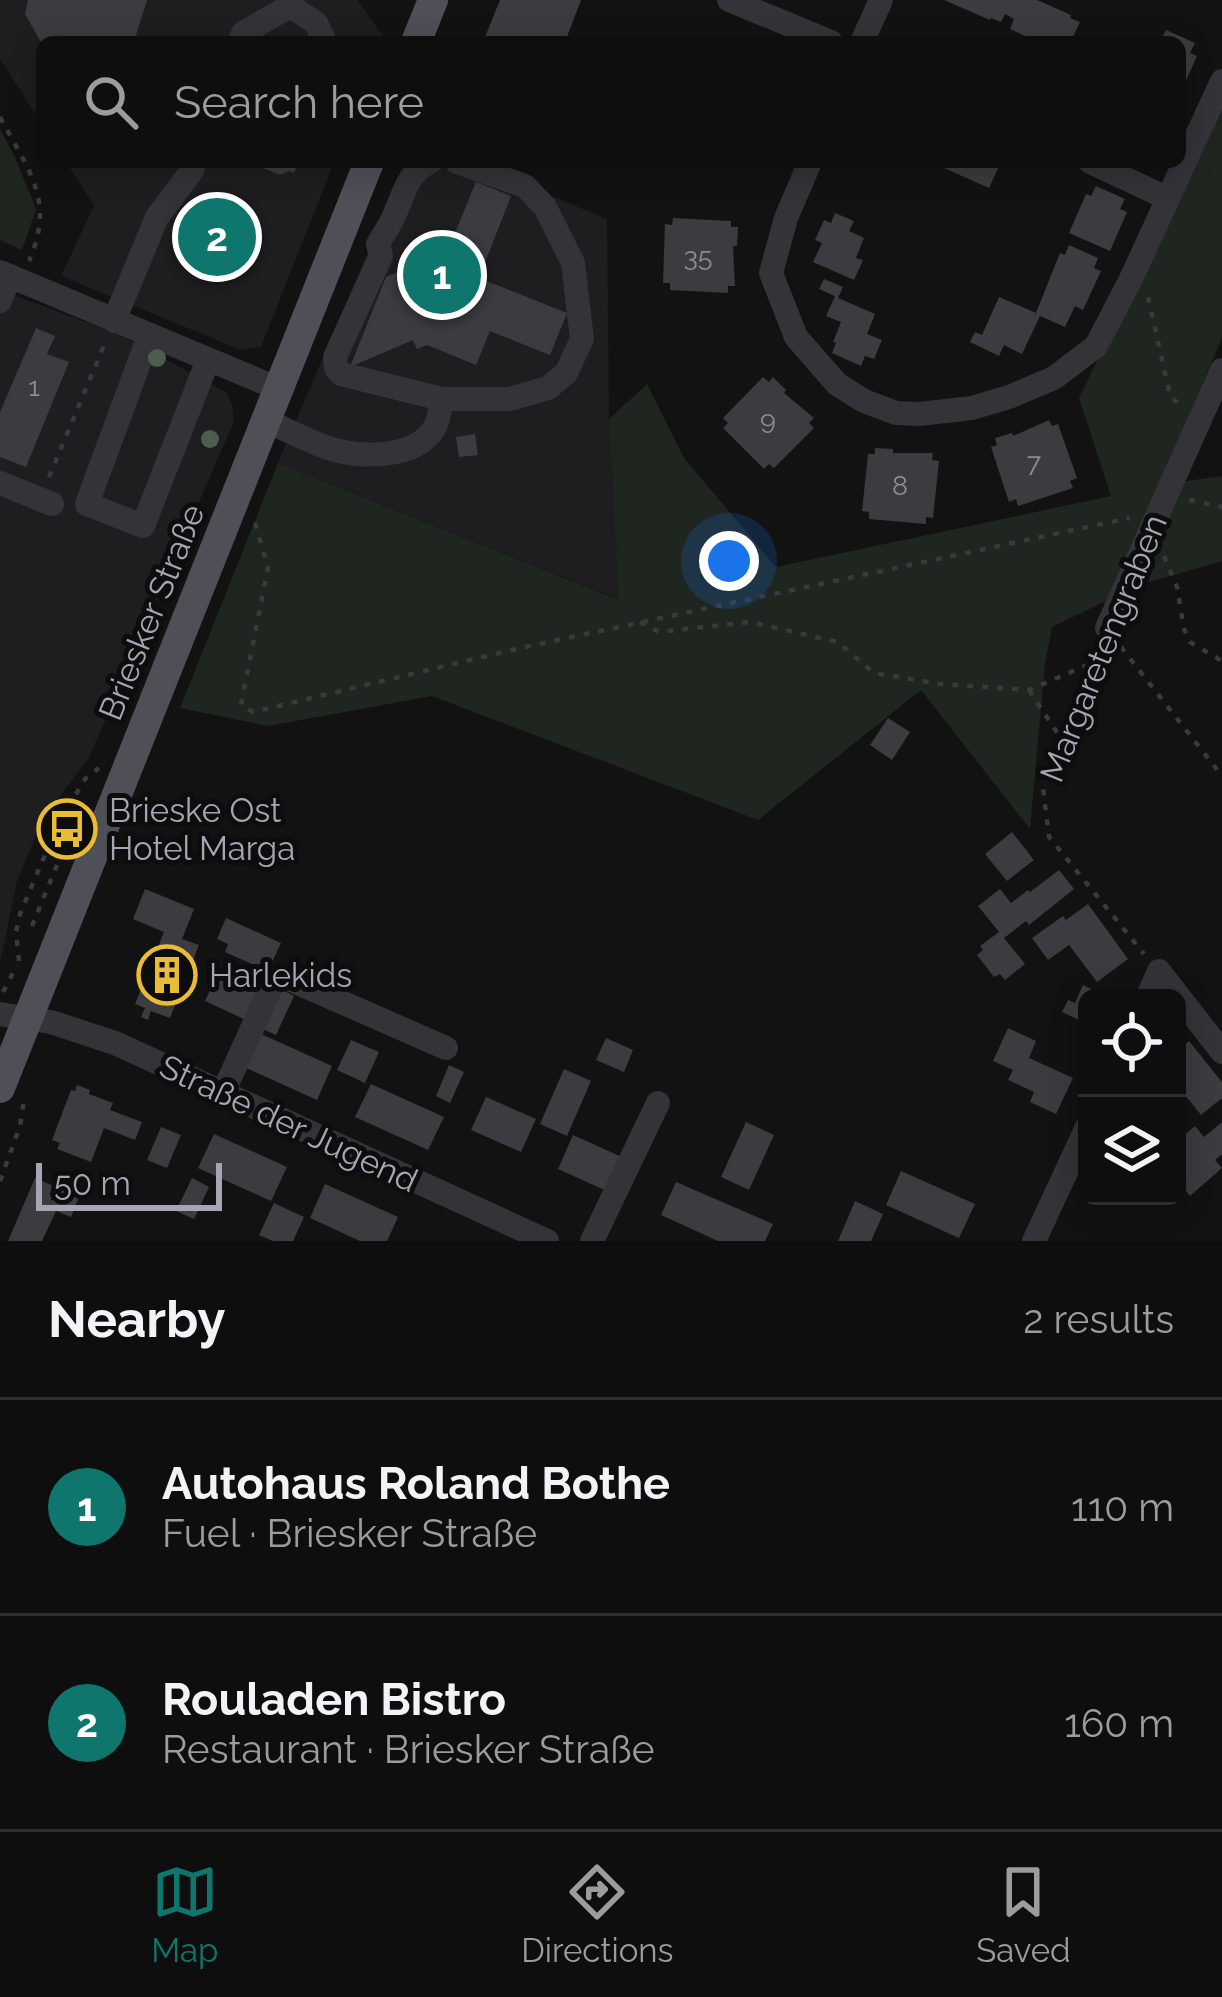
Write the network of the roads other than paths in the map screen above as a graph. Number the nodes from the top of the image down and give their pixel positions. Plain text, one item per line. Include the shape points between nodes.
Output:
1 (433, 0) edge
2 (729, 0) edge
3 (880, 0) edge
4 (242, 36) edge
5 (322, 36) edge
6 (418, 36) edge
7 (816, 36) edge
8 (865, 36) edge
9 (1222, 81) edge
10 (1186, 158) edge
11 (193, 168) edge
12 (366, 168) edge
13 (419, 168) edge
14 (475, 168) edge
15 (807, 168) edge
16 (1103, 168) edge
17 (1181, 168) edge
18 (1167, 198) junction
19 (341, 230) junction
20 (378, 244) junction
21 (10, 276) edge
22 (0, 301) edge
23 (114, 322) junction
24 (149, 336) junction
25 (208, 360) junction
26 (1222, 370) edge
27 (279, 389) junction
28 (442, 399) junction
29 (266, 421) junction
30 (0, 483) edge
31 (46, 502) road end
32 (1106, 628) road end
33 (1152, 986) edge
34 (14, 1016) edge
35 (446, 1048) dead end
36 (1222, 1052) edge
37 (0, 1088) edge
38 (223, 1093) junction
39 (658, 1103) dead end
40 (1078, 1146) edge
41 (547, 1241) edge
42 (592, 1241) edge
43 (1034, 1241) edge

1 - 6 main road
2 - 7 street
3 - 8 street
4 - 5 street via 290,6
9 - 10 street
11 - 23 street via 157,217
12 - 19 main road, Briesker Straße
13 - 20 street
14 - 28 street via 525,185 545,207 573,263 582,339 566,373 548,388 509,399
15 - 18 street via 771,272 796,337 836,384 896,413 1009,397 1054,379 1096,346
16 - 18 street
17 - 18 street
19 - 20 street
19 - 27 main road, Briesker Straße
20 - 28 street via 381,256 336,368
21 - 22 street
21 - 23 street
23 - 24 street
24 - 25 street
24 - 25 street via 87,504 143,526
25 - 27 street
26 - 32 street, Margaretengraben
27 - 29 main road, Briesker Straße
28 - 29 street via 435,427 392,453 330,449
29 - 34 main road, Briesker Straße
30 - 31 street
33 - 36 street
34 - 37 main road, Briesker Straße
34 - 38 street, Straße der Jugend via 115,1043
35 - 38 street via 284,977 273,982
38 - 41 street, Straße der Jugend
39 - 42 street
40 - 43 street

